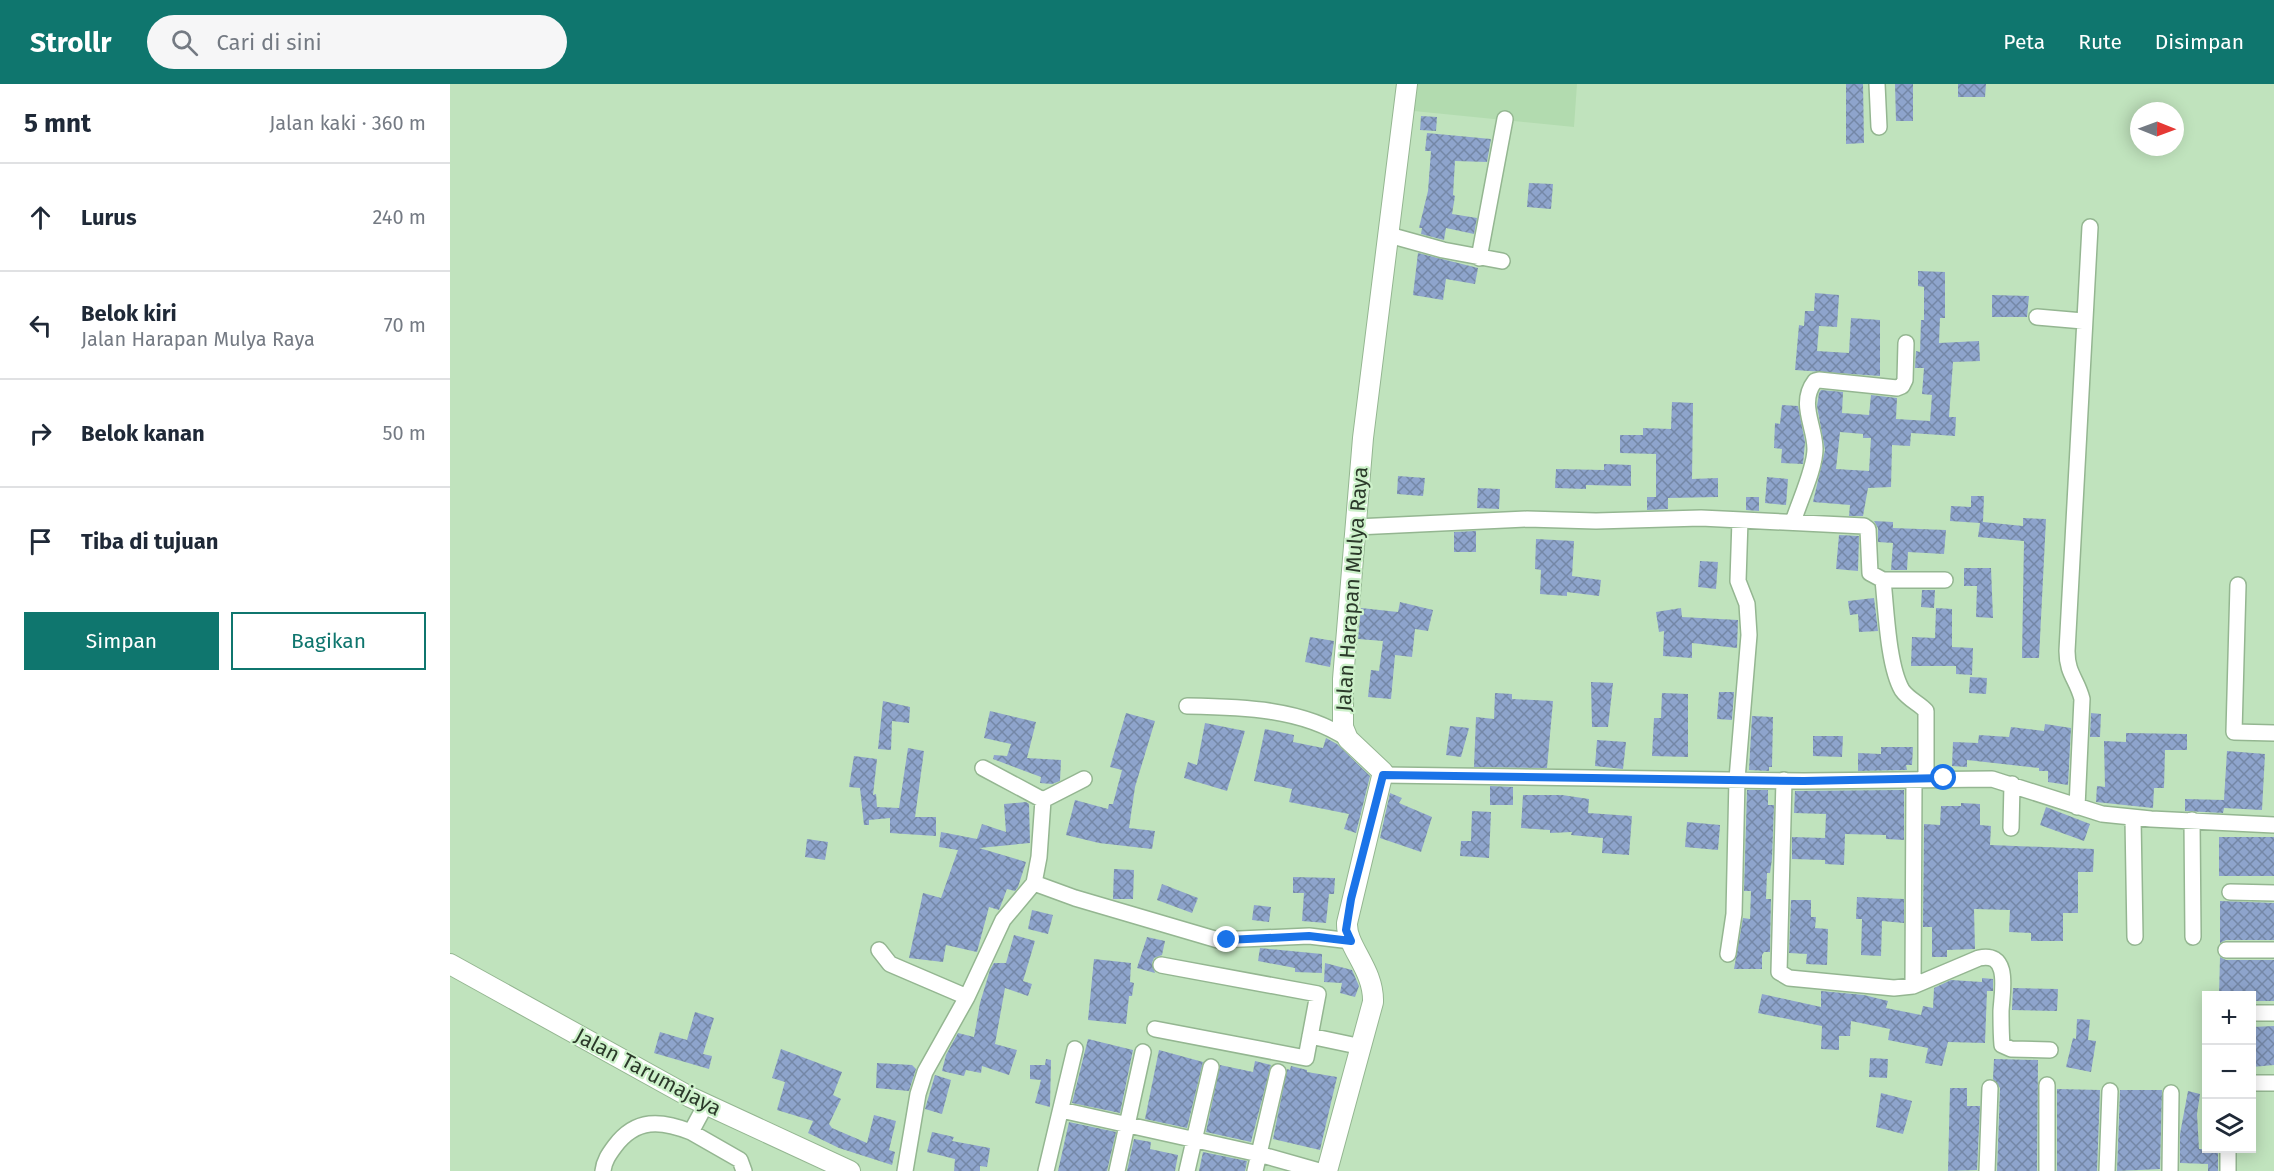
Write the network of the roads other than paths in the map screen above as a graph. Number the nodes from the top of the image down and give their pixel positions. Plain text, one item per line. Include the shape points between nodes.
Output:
1 (1407, 84) edge
2 (1877, 84) edge
3 (1505, 119) dead end
4 (1879, 127) dead end
5 (2090, 227) dead end
6 (1389, 235) junction
7 (1479, 258) junction
8 (1502, 261) dead end
9 (2037, 317) dead end
10 (2083, 321) junction
11 (1906, 343) dead end
12 (1740, 520) junction
13 (1793, 522) junction
14 (1356, 527) junction
15 (1883, 580) junction
16 (1945, 580) dead end
17 (2238, 585) dead end
18 (1187, 706) dead end
19 (2274, 733) edge
20 (1348, 739) junction
21 (983, 768) dead end
22 (1383, 775) junction
23 (1084, 779) dead end
24 (1737, 779) junction
25 (1920, 779) junction
26 (1784, 780) junction
27 (2012, 784) junction
28 (1043, 800) junction
29 (2077, 807) junction
30 (2133, 818) junction
31 (2192, 820) junction
32 (2274, 825) edge
33 (2011, 828) dead end
34 (1034, 883) junction
35 (2230, 892) dead end
36 (2274, 892) edge
37 (2135, 937) dead end
38 (2193, 937) dead end
39 (1351, 941) junction
40 (879, 950) dead end
41 (2226, 950) dead end
42 (2274, 950) edge
43 (1728, 954) dead end
44 (450, 964) edge
45 (1161, 965) dead end
46 (1913, 986) junction
47 (967, 997) junction
48 (2256, 1012) edge
49 (2274, 1012) edge
50 (1155, 1029) dead end
51 (1310, 1036) junction
52 (1362, 1047) junction
53 (1075, 1049) dead end
54 (2050, 1050) dead end
55 (1143, 1052) dead end
56 (1211, 1067) dead end
57 (1278, 1072) dead end
58 (2256, 1083) edge
59 (2274, 1083) edge
60 (2047, 1085) dead end
61 (1990, 1088) dead end
62 (2110, 1091) dead end
63 (2171, 1094) dead end
64 (706, 1104) junction
65 (1061, 1110) junction
66 (1127, 1126) junction
67 (691, 1132) junction
68 (1193, 1140) junction
69 (2228, 1153) edge
70 (1259, 1154) junction
71 (603, 1171) edge
72 (744, 1171) edge
73 (850, 1171) edge
74 (904, 1171) edge
75 (1046, 1171) edge
76 (1117, 1171) edge
77 (1187, 1171) edge
78 (1255, 1171) edge
79 (1319, 1171) edge
80 (1327, 1171) edge
81 (1987, 1171) edge
82 (2047, 1171) edge
83 (2107, 1171) edge
84 (2170, 1171) edge
85 (2228, 1171) edge

1 - 6 street, Jalan Harapan Mulya Raya
2 - 4 street
3 - 7 street
5 - 10 street
6 - 7 street
6 - 14 street, Jalan Harapan Mulya Raya via 1363,438
7 - 8 street
9 - 10 street
10 - 29 street via 2067,665 2082,699
11 - 13 street via 1902,386 1820,380 1811,386 1808,424 1815,440 1815,453
12 - 13 street
12 - 14 street via 1527,519
12 - 24 street via 1738,582 1749,615
13 - 15 street via 1867,527 1870,573
14 - 20 street, Jalan Harapan Mulya Raya via 1343,679 1343,727
15 - 16 street
15 - 25 street via 1889,642 1900,685 1911,701 1926,711
17 - 19 street via 2234,732
18 - 20 street via 1242,707 1280,714 1332,729
20 - 22 street, Jalan Harapan Mulya Raya via 1381,768
21 - 28 street
22 - 24 street
22 - 39 street via 1351,899 1346,930
23 - 28 street
24 - 26 street
24 - 43 street via 1735,905
25 - 26 street
25 - 27 street via 1992,779
25 - 46 street
26 - 46 street via 1779,972 1788,978 1894,988
27 - 29 street
27 - 33 street
28 - 34 street
29 - 30 street
30 - 31 street
30 - 37 street
31 - 32 street
31 - 38 street
34 - 39 street via 1218,940 1309,936
34 - 47 street via 1003,920
35 - 36 street
39 - 52 street via 1362,958 1373,992
40 - 47 street via 890,964
41 - 42 street
44 - 64 street, Jalan Tarumajaya via 626,1064
45 - 51 street via 1318,994
46 - 54 street via 1979,958 1995,959 2003,972 2002,1044 2012,1049
47 - 74 street via 925,1072
48 - 49 street
50 - 51 street via 1306,1058
51 - 52 street
52 - 80 street
53 - 65 street
55 - 66 street
56 - 68 street
57 - 70 street
58 - 59 street
60 - 82 street
61 - 81 street
62 - 83 street
63 - 84 street
64 - 67 street
64 - 73 street, Jalan Tarumajaya
65 - 66 street
65 - 75 street
66 - 68 street
66 - 76 street
67 - 71 street via 675,1125 642,1124 621,1138
67 - 72 street via 740,1160
68 - 70 street
68 - 77 street
69 - 85 street
70 - 78 street
70 - 79 street

